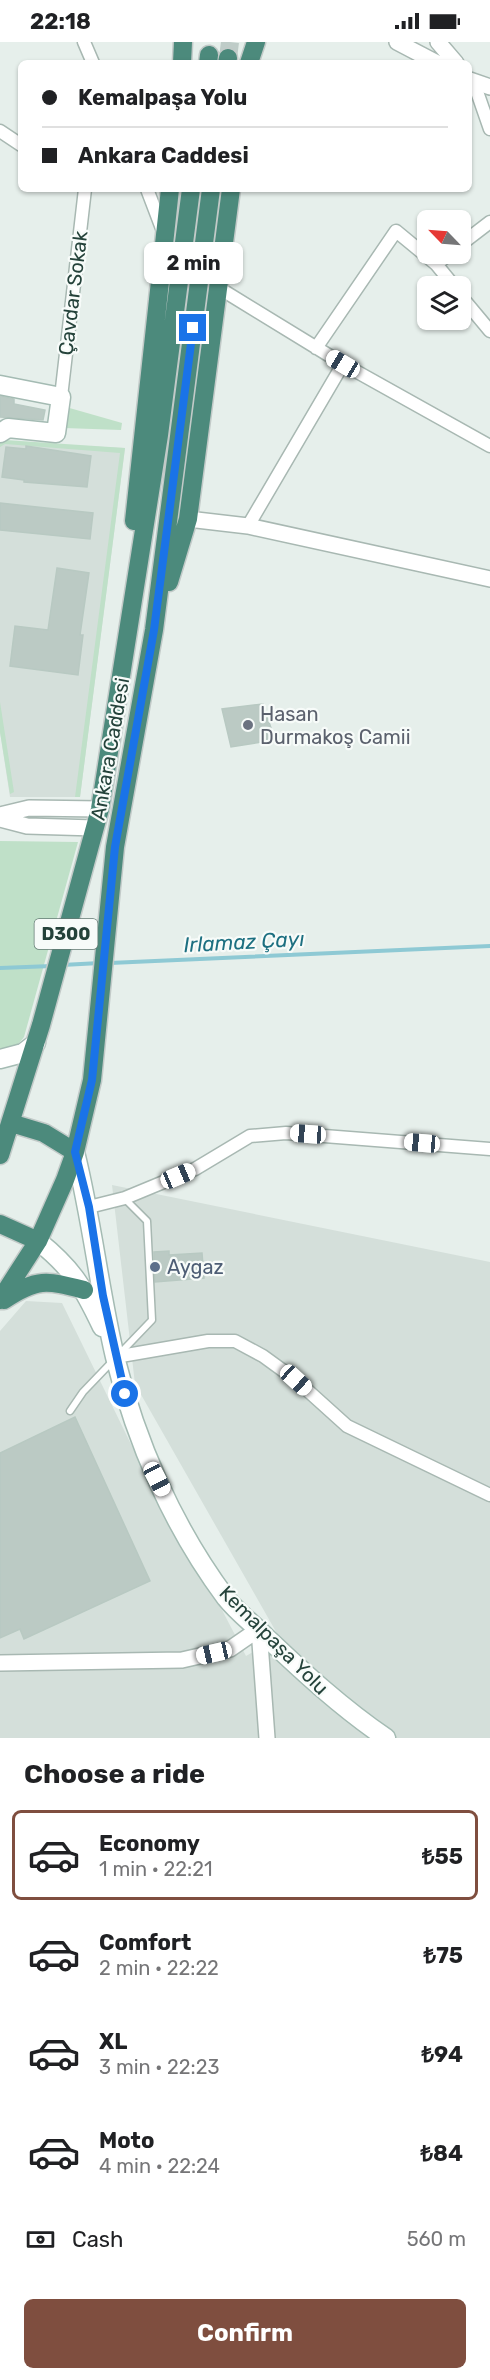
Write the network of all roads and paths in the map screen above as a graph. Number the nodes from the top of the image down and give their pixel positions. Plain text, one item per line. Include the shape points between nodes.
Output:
1 (84, 42) edge
2 (183, 42) edge
3 (256, 42) edge
4 (397, 42) edge
5 (438, 42) edge
6 (92, 60) edge
7 (182, 60) edge
8 (250, 60) edge
9 (431, 60) edge
10 (453, 60) edge
11 (472, 80) edge
12 (472, 83) edge
13 (490, 87) edge
14 (490, 129) edge
15 (0, 131) edge
16 (18, 143) edge
17 (85, 192) edge
18 (148, 192) edge
19 (170, 192) edge
20 (191, 192) edge
21 (211, 192) edge
22 (231, 192) edge
23 (490, 222) edge
24 (165, 235) junction
25 (471, 237) edge
26 (417, 248) edge
27 (436, 264) edge
28 (446, 276) edge
29 (219, 288) junction
30 (471, 308) edge
31 (490, 331) edge
32 (316, 348) junction
33 (343, 364) junction
34 (0, 385) edge
35 (61, 397) junction
36 (0, 433) edge
37 (490, 447) edge
38 (188, 519) junction
39 (248, 526) junction
40 (490, 579) edge
41 (154, 630) junction
42 (121, 683) junction
43 (100, 809) junction
44 (0, 817) edge
45 (93, 835) junction
46 (36, 1043) junction
47 (0, 1059) edge
48 (6, 1121) edge
49 (490, 1149) edge
50 (75, 1152) junction
51 (0, 1155) edge
52 (125, 1198) junction
53 (89, 1207) junction
54 (0, 1224) edge
55 (38, 1241) junction
56 (84, 1290) junction
57 (0, 1301) edge
58 (115, 1357) junction
59 (70, 1411) dead end
60 (490, 1495) edge
61 (259, 1629) junction
62 (0, 1663) edge
63 (267, 1738) edge
64 (386, 1738) edge

1 - 6 street
2 - 7 highway
3 - 8 highway
4 - 9 street
5 - 10 street
11 - 13 street
12 - 14 street
15 - 16 street
17 - 35 street, Çavdar Sokak
18 - 24 street
19 - 24 highway
20 - 42 highway, Ankara Caddesi / D300
21 - 41 highway, Ankara Caddesi / D300
22 - 29 highway
23 - 25 street
24 - 42 highway
26 - 32 street via 396,231
27 - 28 street
29 - 32 street
29 - 38 highway
30 - 31 street
32 - 33 street
33 - 37 street
33 - 39 street
34 - 35 main road
35 - 36 main road via 56,433 8,428
38 - 39 street
38 - 41 highway
39 - 40 street
41 - 50 highway, Ankara Caddesi / D300 via 115,847 92,1080
42 - 43 highway, Ankara Caddesi / D300
43 - 44 street via 29,808
43 - 45 highway, Ankara Caddesi / D300
44 - 45 street via 27,826
45 - 46 highway, Ankara Caddesi / D300
46 - 47 main road via 23,1053
46 - 48 highway, Ankara Caddesi / D300
48 - 50 highway via 44,1133
48 - 51 highway, Ankara Caddesi / D300
49 - 52 street via 286,1133 250,1136 195,1169
50 - 53 main road, Kemalpaşa Yolu
50 - 55 highway, Ankara Caddesi / D300
52 - 53 street
52 - 58 lane via 147,1221 152,1320
53 - 58 main road, Kemalpaşa Yolu
54 - 55 highway
55 - 56 main road, Kemalpaşa Yolu via 66,1263
55 - 57 highway, Ankara Caddesi / D300
56 - 57 highway via 51,1281 26,1286
56 - 58 main road, Kemalpaşa Yolu
58 - 59 lane
58 - 60 street via 208,1341 235,1341 296,1380 347,1426
58 - 61 main road, Kemalpaşa Yolu via 136,1431 167,1498 228,1600
61 - 62 street via 230,1649 182,1660
61 - 63 street
61 - 64 main road, Kemalpaşa Yolu via 346,1711

